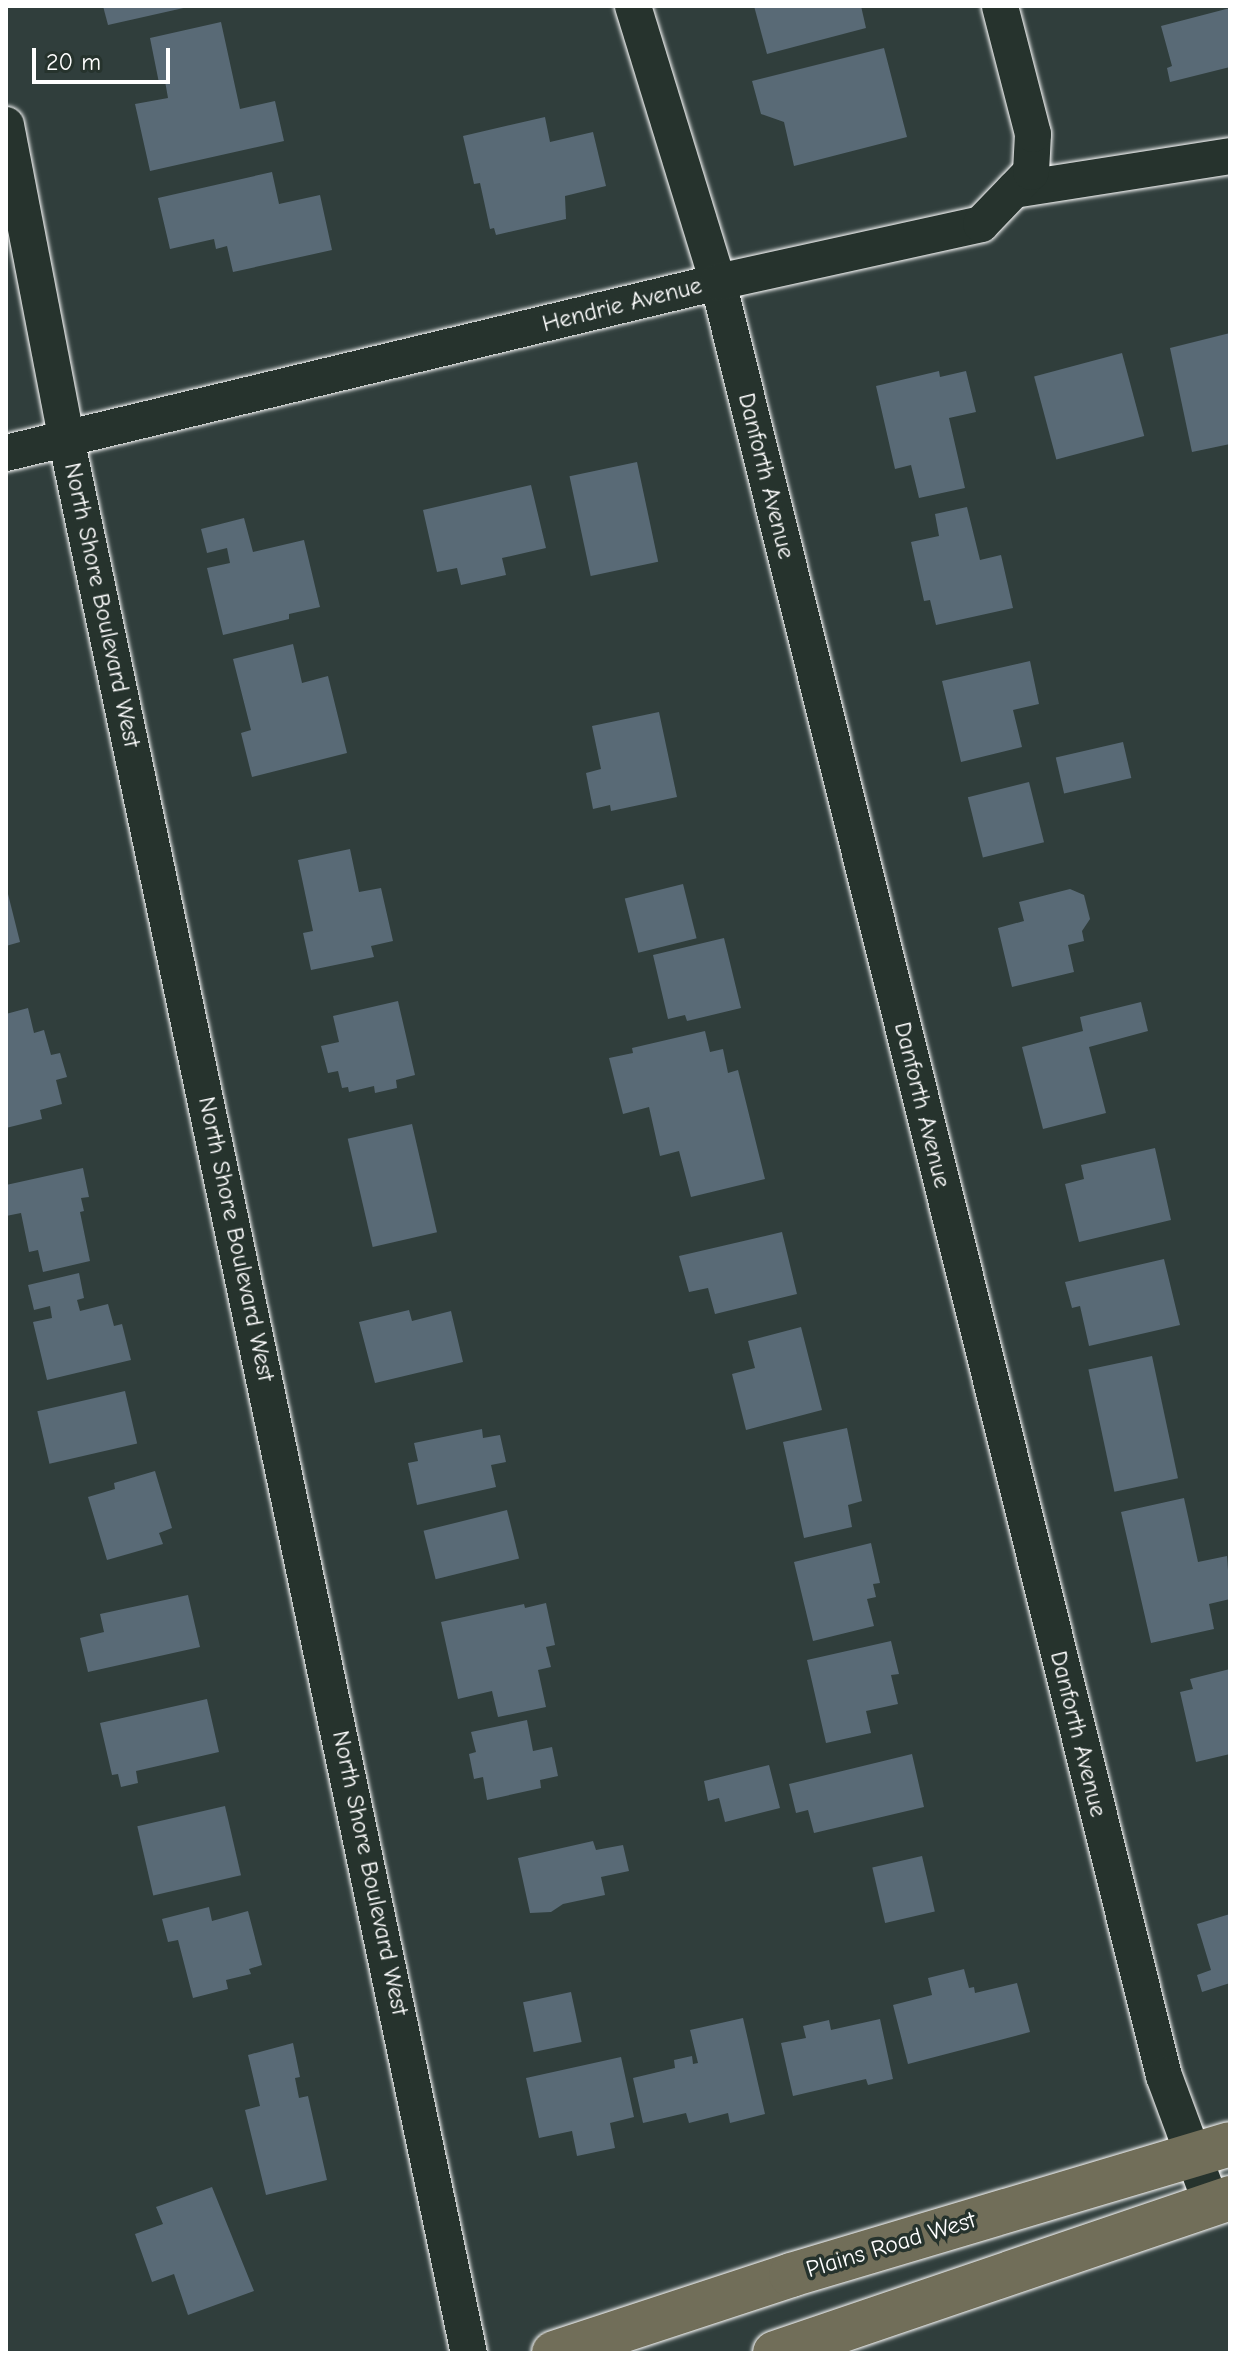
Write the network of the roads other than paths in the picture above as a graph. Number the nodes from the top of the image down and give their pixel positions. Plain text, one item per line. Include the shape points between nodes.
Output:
1 (633, 6) edge
2 (1000, 6) edge
3 (6, 125) edge
4 (1230, 156) edge
5 (1014, 190) junction
6 (718, 282) junction
7 (66, 438) junction
8 (6, 453) edge
9 (1211, 2149) edge
10 (1221, 2200) edge
11 (469, 2353) edge
12 (554, 2353) edge
13 (775, 2353) edge

1 - 6 street, Danforth Avenue
2 - 5 street, Hendrie Avenue via 1033,134 1031,172
3 - 7 street, North Shore Boulevard West
4 - 5 street
5 - 6 street, Hendrie Avenue via 981,224
6 - 7 street, Hendrie Avenue
6 - 9 street, Danforth Avenue via 1164,2076
7 - 8 street, Hendrie Avenue
7 - 11 street, North Shore Boulevard West
9 - 10 street, Danforth Avenue
9 - 12 main road, Plains Road West via 791,2275
10 - 13 main road

